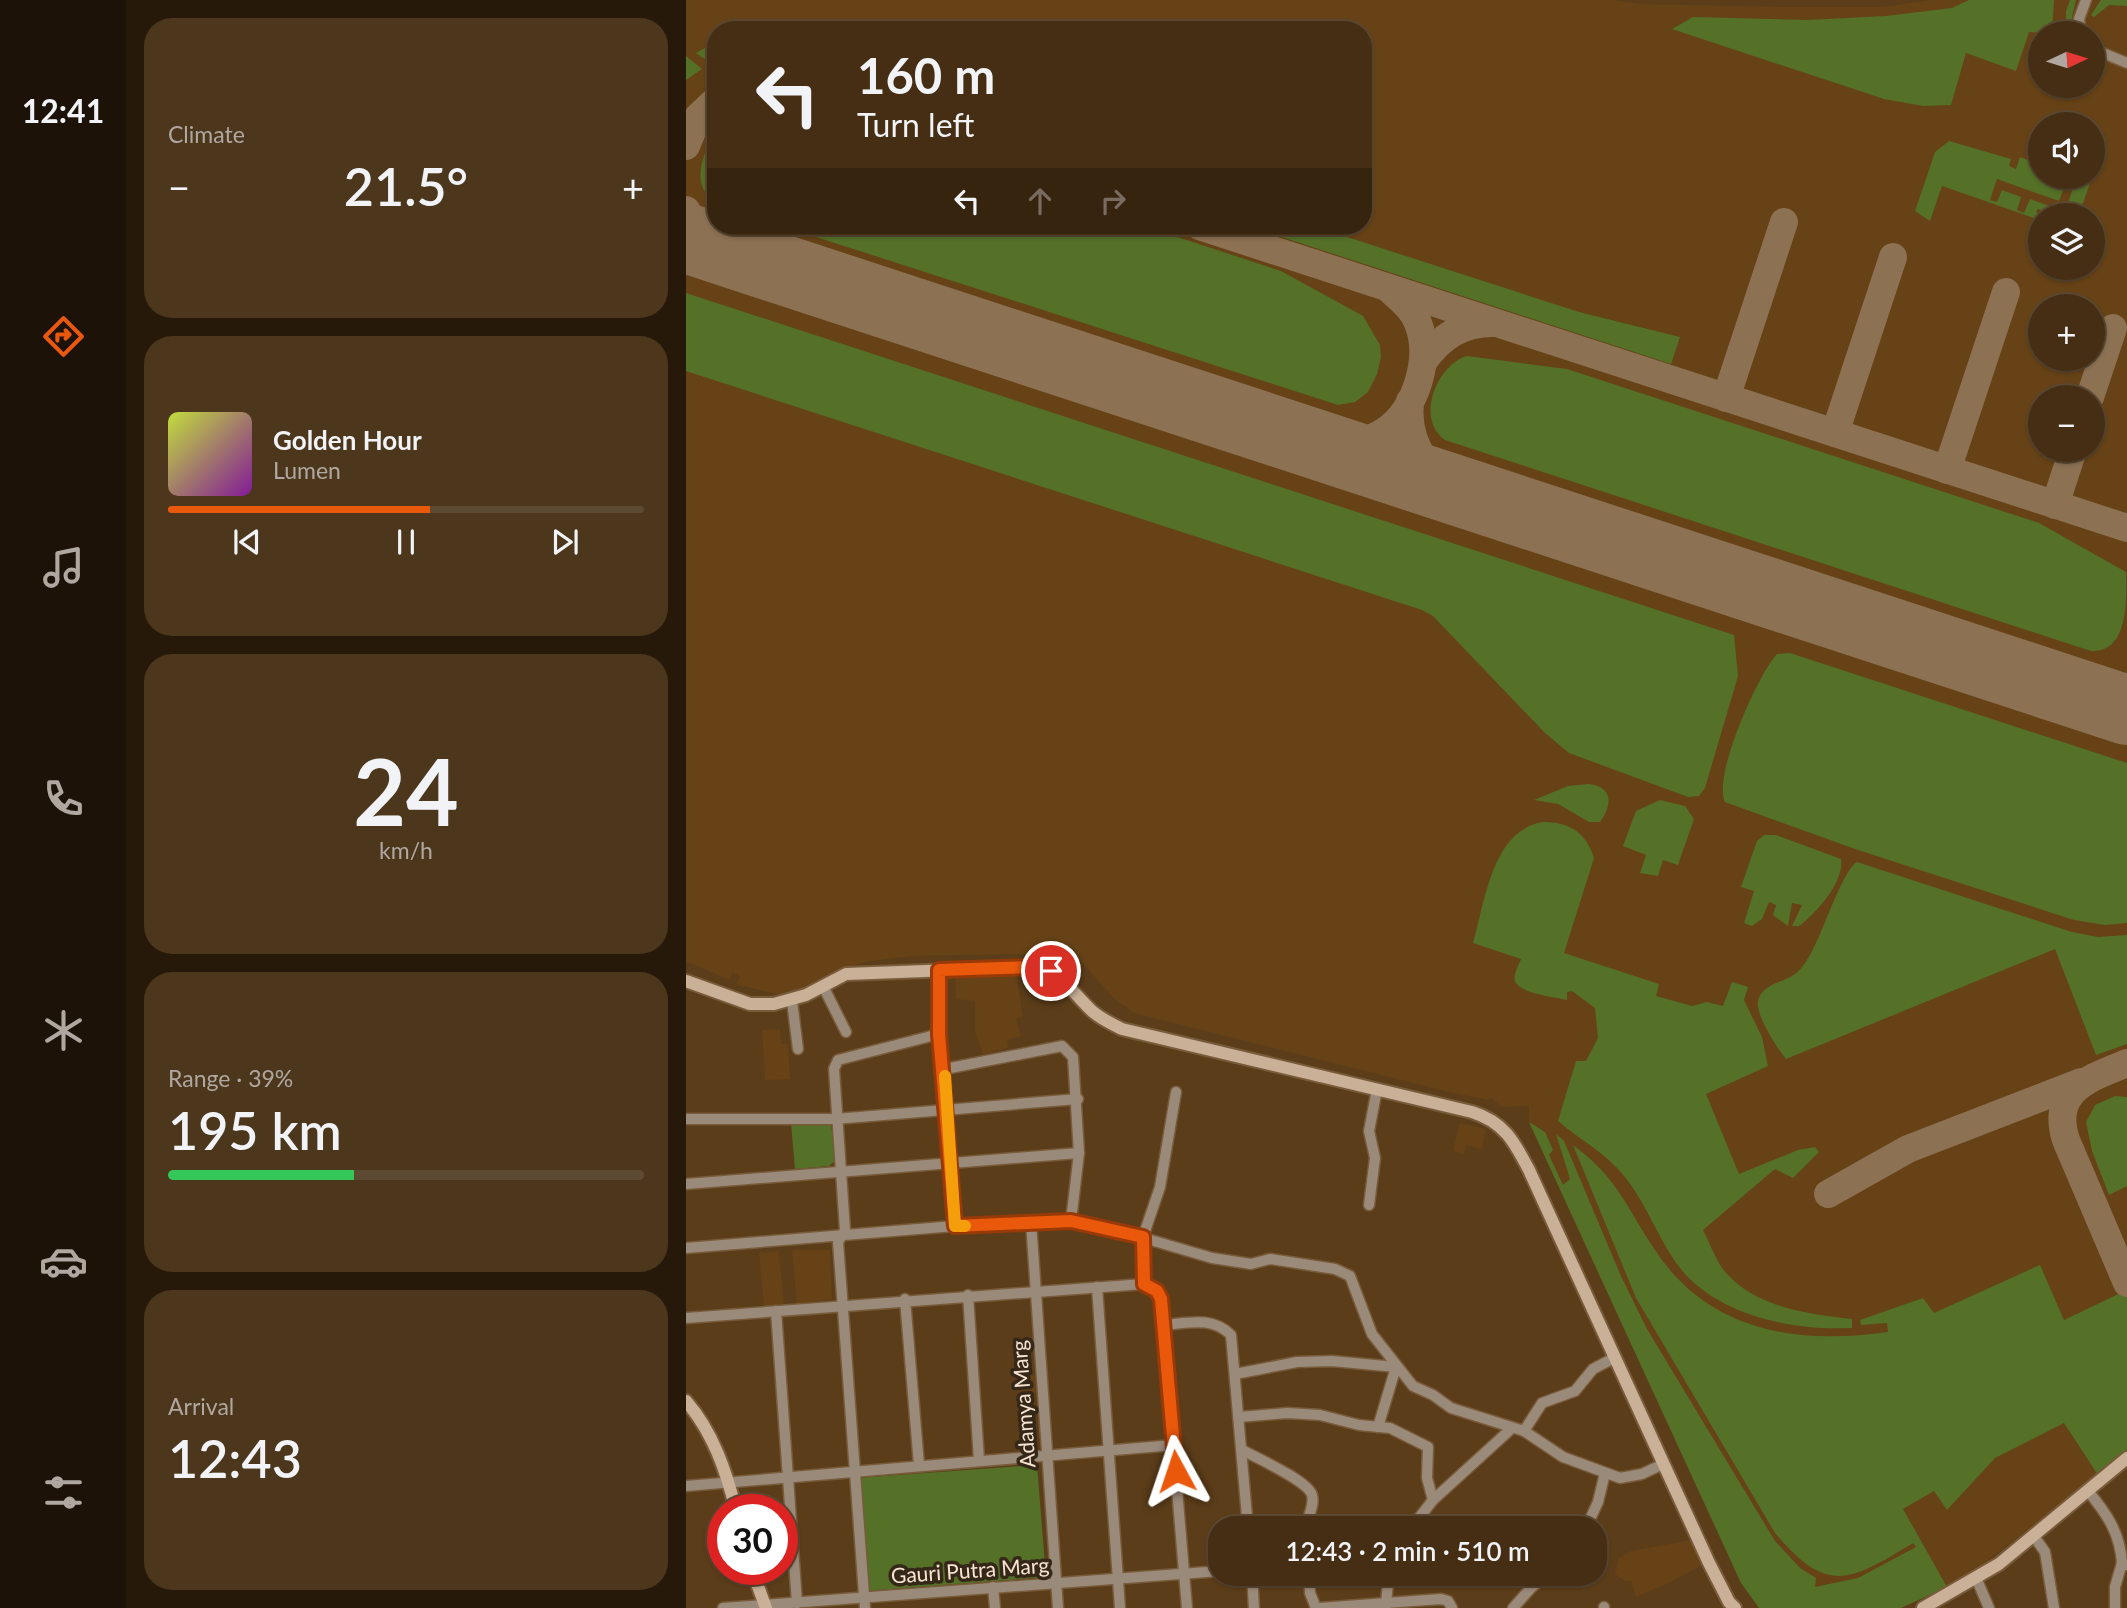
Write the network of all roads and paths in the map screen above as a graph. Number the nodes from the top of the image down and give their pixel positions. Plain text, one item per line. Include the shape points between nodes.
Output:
1 (2086, 0) edge
2 (2080, 21) edge
3 (2105, 54) edge
4 (2127, 64) edge
5 (939, 970) junction
6 (686, 981) edge
7 (824, 988) junction
8 (792, 1001) junction
9 (846, 1031) dead end
10 (939, 1034) junction
11 (798, 1049) dead end
12 (945, 1069) junction
13 (1377, 1089) junction
14 (1176, 1092) dead end
15 (1078, 1100) junction
16 (945, 1112) junction
17 (686, 1119) edge
18 (835, 1119) junction
19 (1079, 1153) junction
20 (949, 1164) junction
21 (842, 1173) junction
22 (686, 1184) edge
23 (1369, 1205) dead end
24 (1071, 1221) junction
25 (1031, 1222) junction
26 (955, 1226) junction
27 (840, 1235) junction
28 (1143, 1237) junction
29 (686, 1248) edge
30 (1144, 1284) junction
31 (1097, 1287) junction
32 (1036, 1291) junction
33 (968, 1295) junction
34 (905, 1299) junction
35 (842, 1305) junction
36 (776, 1311) junction
37 (686, 1318) edge
38 (1163, 1325) junction
39 (1614, 1357) junction
40 (1396, 1367) junction
41 (1235, 1374) junction
42 (686, 1401) edge
43 (1239, 1417) junction
44 (1378, 1427) junction
45 (1512, 1428) junction
46 (1524, 1431) junction
47 (1174, 1445) junction
48 (1110, 1450) junction
49 (1242, 1450) junction
50 (1047, 1455) junction
51 (2127, 1458) edge
52 (979, 1460) junction
53 (1664, 1464) junction
54 (919, 1465) junction
55 (854, 1471) junction
56 (1605, 1473) junction
57 (788, 1479) junction
58 (729, 1482) junction
59 (686, 1486) edge
60 (2088, 1491) junction
61 (732, 1494) edge
62 (1433, 1500) junction
63 (1247, 1516) edge
64 (1310, 1516) edge
65 (1420, 1516) edge
66 (1592, 1516) edge
67 (2033, 1535) junction
68 (2124, 1564) edge
69 (1208, 1573) edge
70 (1184, 1575) junction
71 (1977, 1580) junction
72 (1116, 1581) junction
73 (1056, 1583) junction
74 (758, 1585) edge
75 (1253, 1586) edge
76 (1310, 1586) edge
77 (1388, 1586) edge
78 (1533, 1586) edge
79 (993, 1587) junction
80 (923, 1594) junction
81 (797, 1603) junction
82 (865, 1603) edge
83 (1940, 1605) edge
84 (1386, 1606) edge
85 (1728, 1606) edge
86 (766, 1607) edge
87 (723, 1608) edge
88 (729, 1608) edge
89 (924, 1608) edge
90 (995, 1608) edge
91 (1058, 1608) edge
92 (1120, 1608) edge
93 (1187, 1608) edge
94 (1254, 1608) edge
95 (1318, 1608) edge
96 (1452, 1608) edge
97 (1513, 1608) edge
98 (1923, 1608) edge
99 (1989, 1608) edge
100 (2054, 1608) edge
101 (2115, 1608) edge

1 - 2 street
3 - 4 street
5 - 7 main road via 846,974
5 - 10 street
5 - 13 main road via 1034,967 1051,971 1093,1011 1122,1029
6 - 8 main road via 750,1004
7 - 8 main road
7 - 9 street
8 - 11 street
10 - 12 street
10 - 18 street via 838,1060 834,1069
12 - 15 street via 1062,1046 1073,1057
12 - 16 street
13 - 23 street via 1369,1131 1375,1158
13 - 39 main road via 1487,1117 1509,1134
14 - 28 street via 1160,1187
15 - 16 street
15 - 19 street
16 - 18 street
16 - 20 street
17 - 18 street
18 - 21 street
19 - 20 street
19 - 24 street
20 - 21 street
20 - 26 street
21 - 22 street
21 - 27 street via 845,1230
24 - 25 street
24 - 28 street
25 - 26 street
25 - 32 street, Adamya Marg
26 - 27 street
27 - 29 street
27 - 35 street
28 - 30 street
28 - 40 street via 1212,1258 1251,1264 1270,1259 1335,1269 1350,1276 1372,1334
30 - 31 street
30 - 38 street via 1157,1291
31 - 32 street
31 - 48 street
32 - 33 street
32 - 50 street, Adamya Marg
33 - 34 street
33 - 52 street
34 - 35 street
34 - 54 street
35 - 36 street
35 - 55 street
36 - 37 street
36 - 57 street
38 - 41 street via 1220,1324 1231,1335
38 - 47 street
39 - 46 street via 1593,1369 1576,1391 1542,1403
39 - 53 main road
40 - 41 street via 1332,1361
40 - 44 street
40 - 45 street via 1413,1386 1451,1408
41 - 43 street
42 - 58 main road via 700,1418
43 - 44 street via 1305,1413
43 - 49 street
44 - 62 street via 1390,1428 1428,1447 1427,1478
45 - 46 street
45 - 62 street
46 - 56 street via 1563,1457
47 - 48 street
47 - 70 street
48 - 50 street
48 - 72 street
49 - 63 street
49 - 64 street via 1303,1484 1312,1493
50 - 52 street
50 - 73 street, Adamya Marg
51 - 60 main road
52 - 54 street
53 - 56 street via 1620,1478
53 - 85 main road
54 - 55 street
55 - 57 street
55 - 82 street
56 - 66 street
57 - 58 street
57 - 81 street
58 - 59 street
58 - 61 main road
60 - 67 main road
60 - 68 street via 2118,1535
62 - 65 street
67 - 71 main road
67 - 100 street via 2045,1552
68 - 101 street via 2115,1587
69 - 70 street, Gauri Putra Marg
70 - 72 street, Gauri Putra Marg
70 - 93 street
71 - 83 main road
71 - 99 street
72 - 73 street, Gauri Putra Marg
72 - 92 street
73 - 79 street, Gauri Putra Marg
73 - 91 street, Adamya Marg
74 - 86 main road
75 - 94 street
76 - 95 street
77 - 84 street
78 - 97 street
79 - 80 street, Gauri Putra Marg
79 - 90 street
80 - 82 street, Gauri Putra Marg
80 - 89 street
81 - 82 street, Gauri Putra Marg
81 - 86 street, Gauri Putra Marg
83 - 98 main road
84 - 95 street
84 - 96 street via 1441,1599
86 - 88 street, Gauri Putra Marg
87 - 88 street, Gauri Putra Marg

